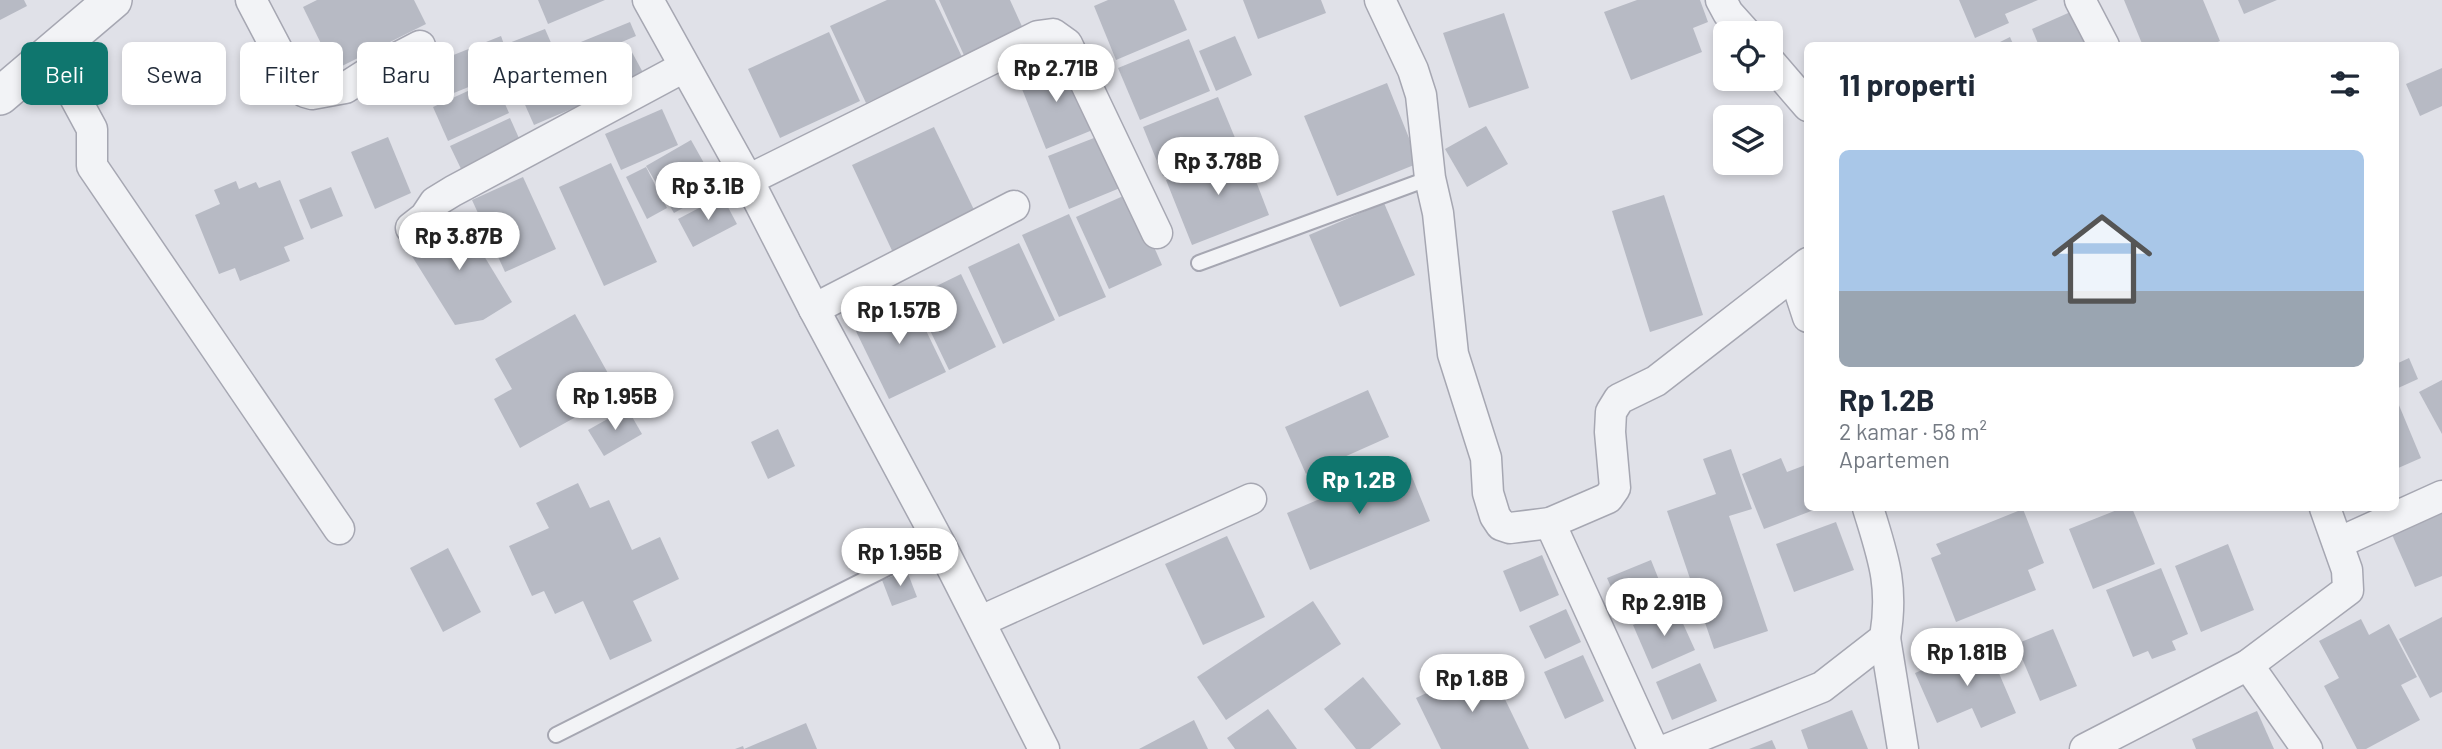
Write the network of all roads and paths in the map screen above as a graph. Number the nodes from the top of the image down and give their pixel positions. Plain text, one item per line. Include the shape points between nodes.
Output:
1 (113, 0) edge
2 (251, 0) edge
3 (648, 0) edge
4 (1380, 0) edge
5 (1721, 0) edge
6 (2080, 0) edge
7 (1735, 21) edge
8 (64, 42) edge
9 (2102, 42) edge
10 (684, 67) junction
11 (1783, 77) edge
12 (21, 78) edge
13 (357, 80) edge
14 (0, 96) edge
15 (1804, 101) edge
16 (79, 105) edge
17 (1430, 178) junction
18 (748, 180) junction
19 (1014, 206) dead end
20 (411, 228) dead end
21 (1157, 233) dead end
22 (1199, 263) dead end
23 (1801, 269) edge
24 (1804, 290) edge
25 (814, 309) junction
26 (2442, 496) edge
27 (1251, 499) dead end
28 (1869, 511) edge
29 (2326, 511) edge
30 (1550, 523) junction
31 (339, 529) dead end
32 (939, 542) junction
33 (2338, 543) junction
34 (981, 621) junction
35 (1885, 638) junction
36 (2248, 665) junction
37 (556, 735) dead end
38 (1034, 746) edge
39 (1653, 749) edge
40 (1668, 749) edge
41 (1903, 749) edge
42 (2085, 749) edge
43 (2308, 749) edge

1 - 8 street
2 - 13 street via 293,80 305,92 345,88
3 - 10 street
4 - 17 street via 1421,95
5 - 7 street
6 - 9 street
10 - 18 street
10 - 20 street via 453,191 435,202 425,218
11 - 15 street
12 - 14 street
16 - 31 street via 92,129 92,166
17 - 22 lane
17 - 30 street via 1453,355 1486,458 1495,516 1510,528
18 - 21 street via 1038,36 1053,34 1067,44
18 - 25 street
19 - 25 street
23 - 24 street
23 - 30 street via 1656,381 1619,399 1611,412 1610,432 1615,488 1608,498
25 - 32 street
26 - 33 street
27 - 34 street
28 - 35 street via 1886,567 1890,610
29 - 33 street
30 - 39 street
32 - 34 street
32 - 37 lane
33 - 36 street via 2348,590
34 - 38 street
35 - 40 street via 1822,687
35 - 41 street
36 - 42 street
36 - 43 street

